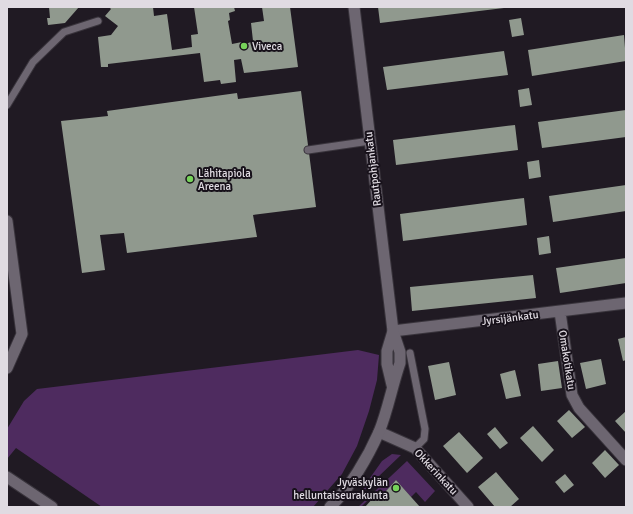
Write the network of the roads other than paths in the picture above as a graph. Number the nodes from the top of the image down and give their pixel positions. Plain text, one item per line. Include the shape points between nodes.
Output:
1 (354, 7) edge
2 (98, 21) dead end
3 (7, 105) edge
4 (370, 141) junction
5 (308, 150) dead end
6 (7, 221) edge
7 (626, 303) edge
8 (560, 312) junction
9 (393, 332) junction
10 (410, 353) dead end
11 (7, 368) edge
12 (379, 432) junction
13 (415, 448) junction
14 (626, 460) edge
15 (7, 477) edge
16 (52, 507) edge
17 (330, 507) edge
18 (468, 507) edge

1 - 4 street, Rautpohjankatu
2 - 3 lane via 64,32 33,62
4 - 5 lane
4 - 9 street, Rautpohjankatu
6 - 11 street via 22,334
7 - 8 street, Jyrsijänkatu
8 - 9 street, Jyrsijänkatu
8 - 14 street, Omakotikatu via 572,395 579,408
9 - 12 street, Rautpohjankatu via 387,351 392,385
10 - 13 lane via 425,429 424,439
12 - 13 street, Okkerinkatu
12 - 17 street, Rautpohjankatu via 360,468
13 - 18 street, Okkerinkatu
15 - 16 street

